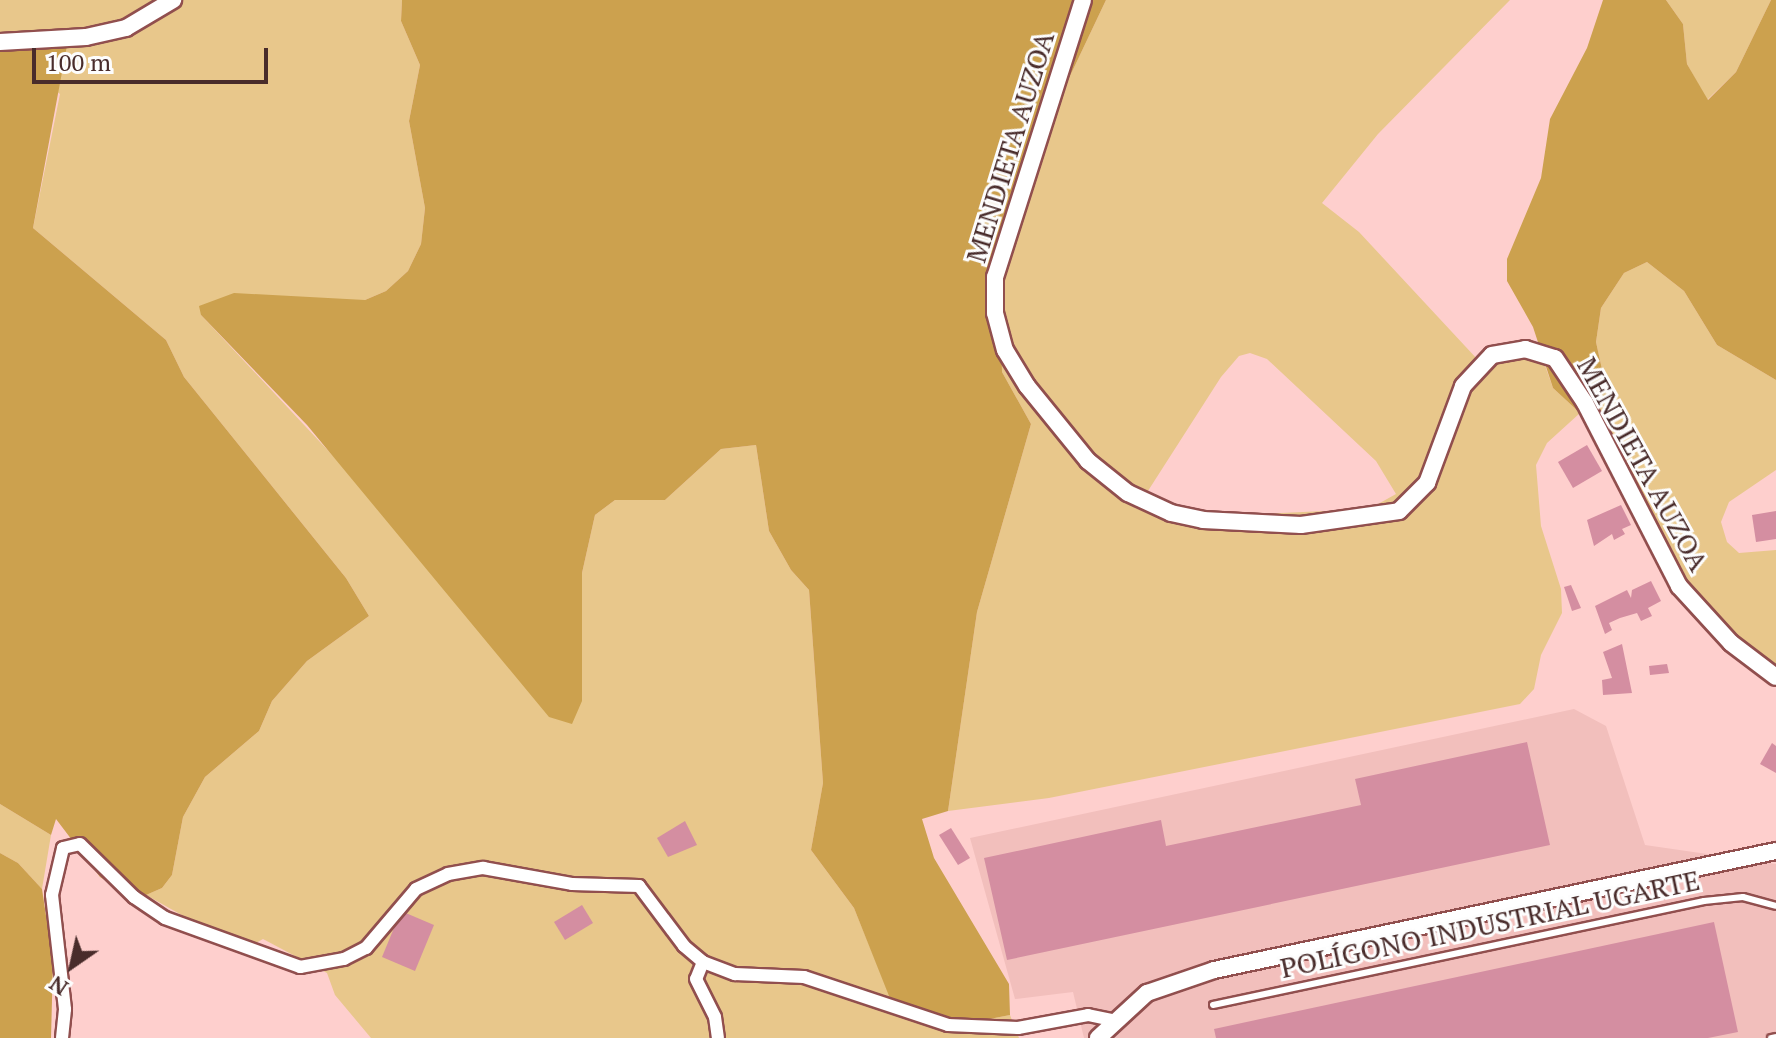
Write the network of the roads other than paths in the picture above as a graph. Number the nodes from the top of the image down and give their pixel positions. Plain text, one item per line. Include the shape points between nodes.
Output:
1 (173, 0) edge
2 (1083, 0) edge
3 (0, 42) edge
4 (1776, 675) edge
5 (1776, 851) edge
6 (1776, 906) edge
7 (703, 962) junction
8 (1213, 1005) dead end
9 (1112, 1020) junction
10 (62, 1038) edge
11 (718, 1038) edge
12 (1098, 1038) edge

1 - 3 street via 126,28 86,37
2 - 4 street, MENDIETA AUZOA via 1010,222 995,277 995,301 1005,350 1088,461 1128,493 1171,513 1203,520 1301,525 1399,511 1427,483 1463,386 1492,355 1525,349 1555,358 1585,403 1679,586 1754,662
5 - 9 street via 1214,970 1147,993
6 - 8 lane, POLÍGONO INDUSTRIAL UGARTE via 1743,897 1704,901
7 - 9 street via 735,974 804,977 948,1025 1018,1028 1088,1015
7 - 10 street via 684,946 639,886 572,884 483,868 448,874 416,889 366,948 344,959 300,967 165,918 134,897 80,844 63,848 52,895 65,1009
7 - 11 street via 696,979 715,1017
9 - 12 street

